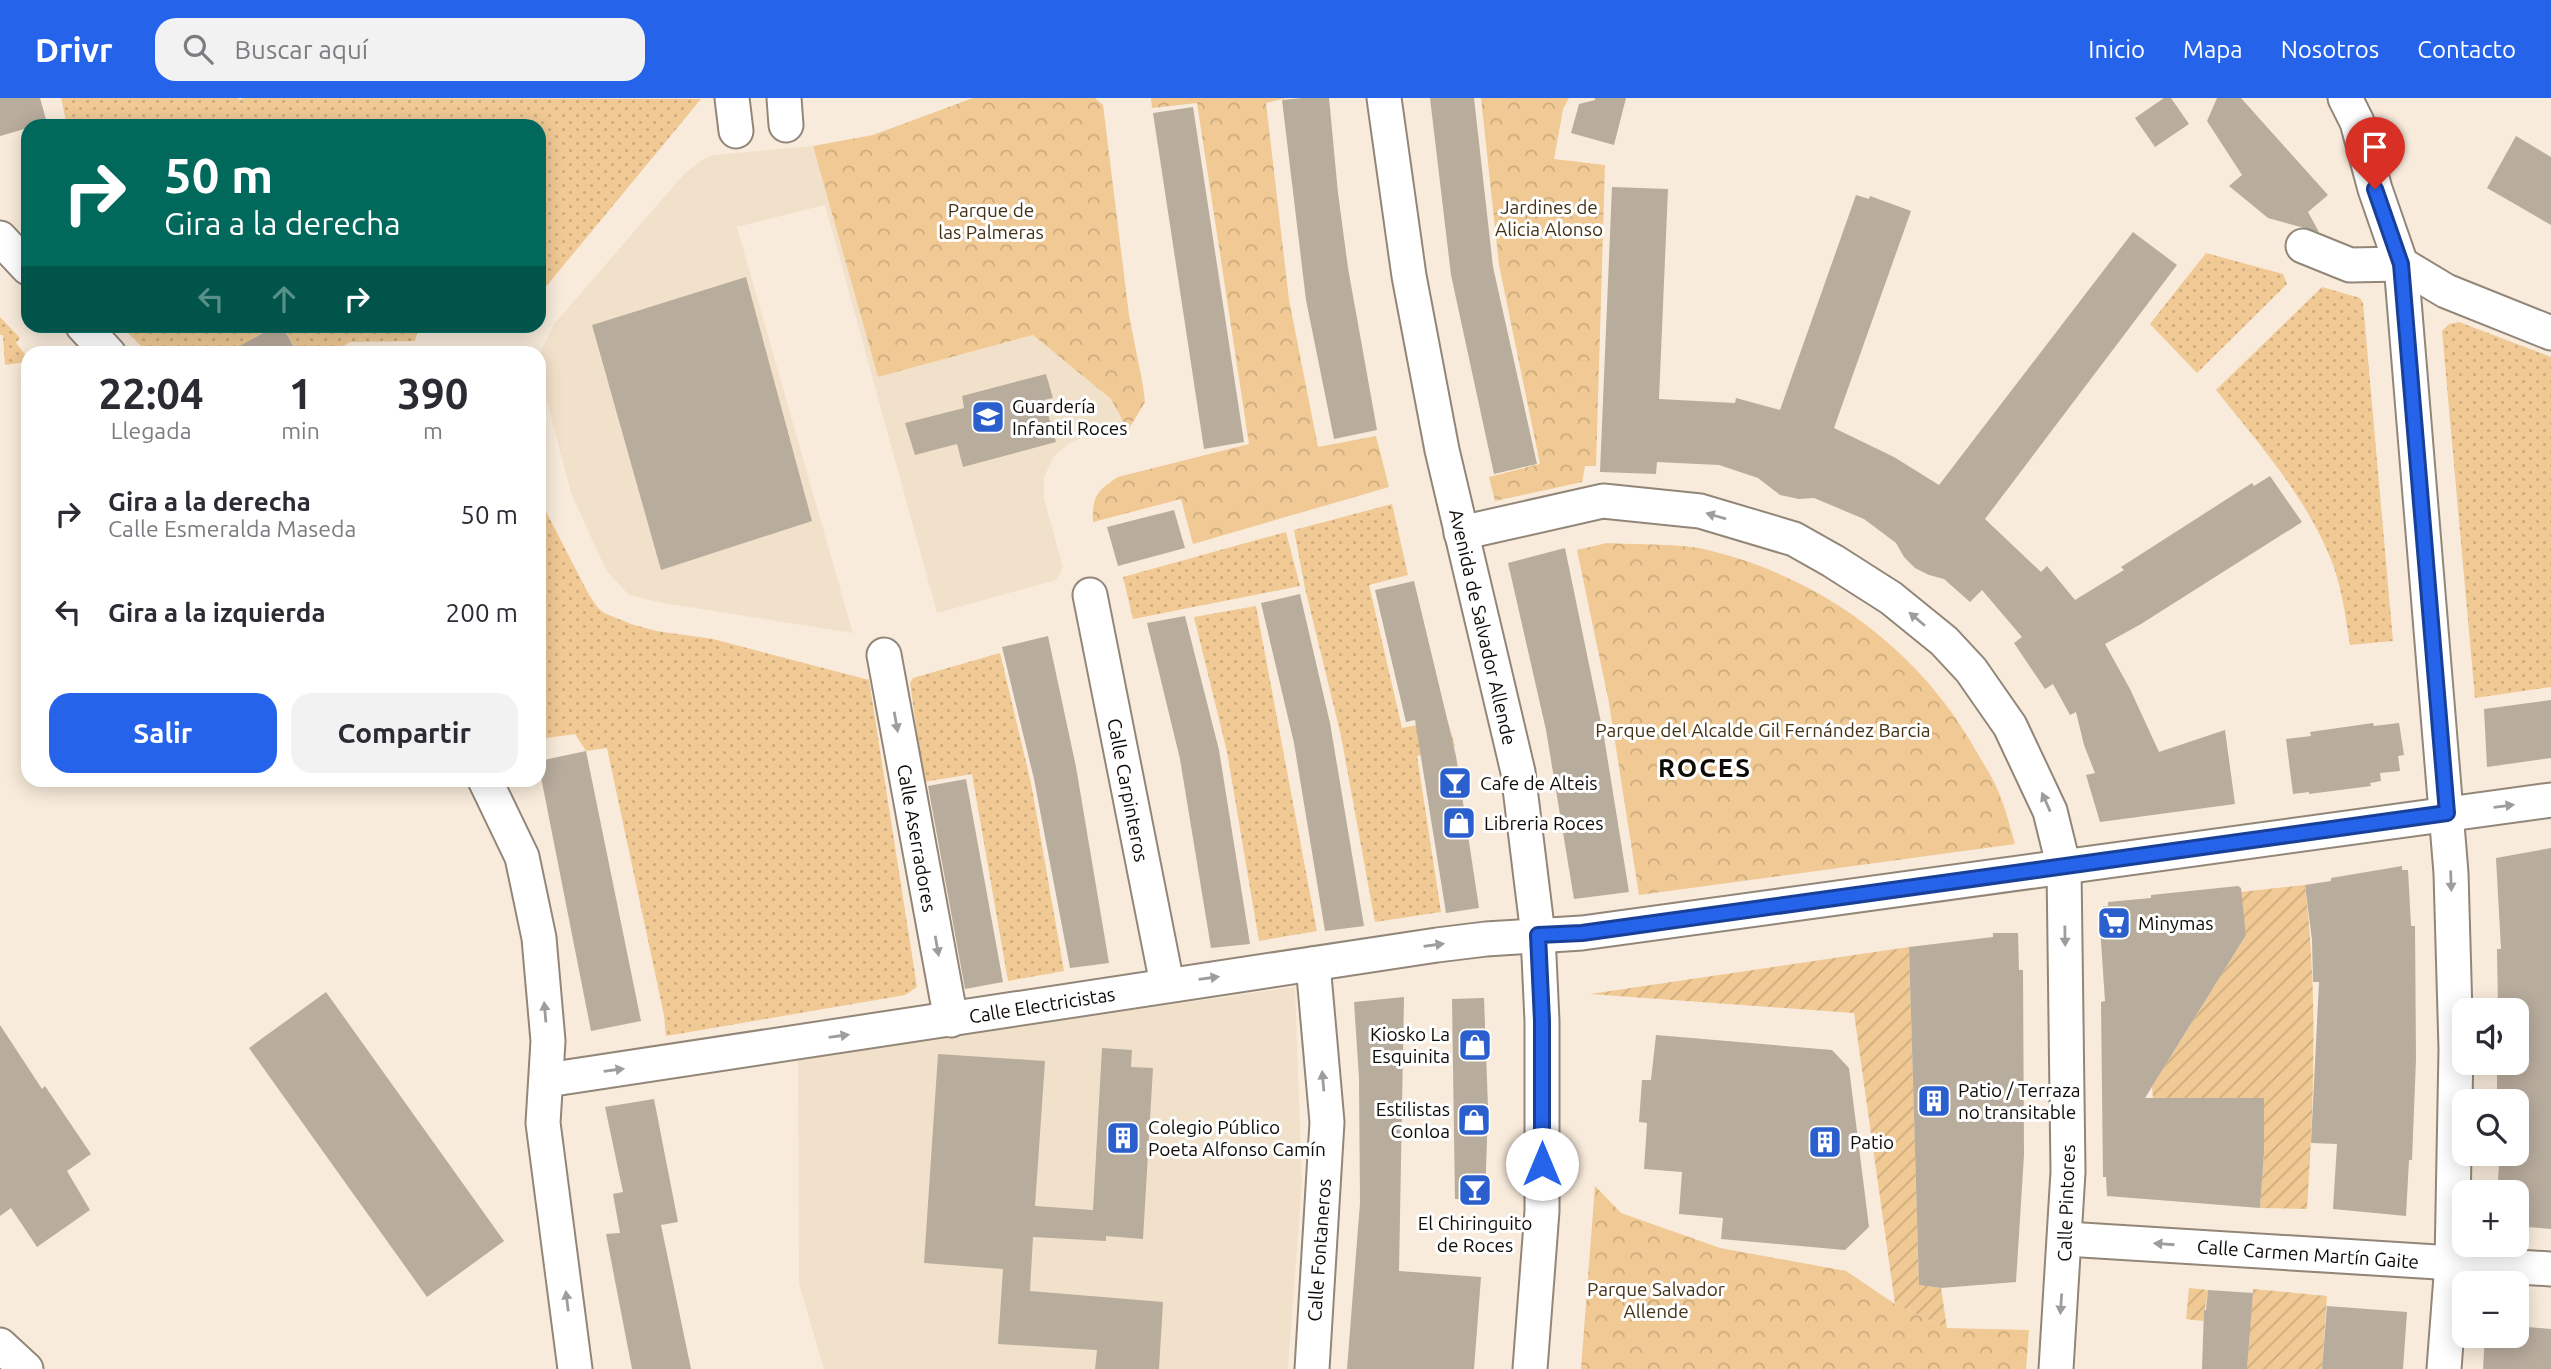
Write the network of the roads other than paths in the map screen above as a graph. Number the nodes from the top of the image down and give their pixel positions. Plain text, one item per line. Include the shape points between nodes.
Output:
1 (732, 98) edge
2 (1384, 98) edge
3 (2319, 98) edge
4 (2345, 98) edge
5 (736, 131) dead end
6 (2375, 189) junction
7 (0, 238) edge
8 (2303, 246) dead end
9 (21, 260) edge
10 (2401, 264) junction
11 (90, 333) edge
12 (2551, 333) edge
13 (102, 346) edge
14 (1461, 533) junction
15 (1090, 595) dead end
16 (884, 655) dead end
17 (488, 787) edge
18 (2551, 800) edge
19 (2447, 813) junction
20 (2064, 868) junction
21 (1538, 935) junction
22 (1313, 964) junction
23 (1167, 984) junction
24 (951, 1020) junction
25 (547, 1080) junction
26 (2066, 1239) junction
27 (2452, 1263) junction
28 (2551, 1269) edge
29 (0, 1345) edge
30 (576, 1368) edge
31 (26, 1369) edge
32 (1311, 1369) edge
33 (1530, 1369) edge
34 (2056, 1369) edge
35 (2444, 1369) edge

1 - 5 street
2 - 14 street, Avenida de Salvador Allende via 1409,276
3 - 6 street
4 - 6 street via 2357,122
6 - 10 street
7 - 9 street
8 - 10 street via 2350,265
10 - 12 street via 2446,291
10 - 19 street
11 - 13 street
20 -> 14 street, Calle Pintores via 2050,811 2010,726 1971,670 1891,598 1794,539 1700,511 1603,501
14 - 21 street, Avenida de Salvador Allende via 1518,772
15 - 23 street, Calle Carpinteros
16 -> 24 street, Calle Aserradores
25 -> 17 street via 548,1041 534,911 522,857
19 -> 18 street, Calle Electricistas
19 - 20 street, Calle Electricistas
19 -> 27 street via 2456,1049
20 - 21 street, Calle Electricistas via 1582,933
20 -> 26 street, Calle Pintores
22 -> 21 street, Calle Electricistas
21 - 33 street, Avenida de Salvador Allende via 1542,1211
23 -> 22 street, Calle Electricistas
32 -> 22 street, Calle Fontaneros via 1327,1122
23 - 24 street, Calle Electricistas
25 -> 24 street, Calle Electricistas
30 -> 25 street via 543,1123
27 -> 26 street, Calle Carmen Martín Gaite
26 -> 34 street, Calle Pintores
27 - 28 street, Calle Carmen Martín Gaite
27 - 35 street
29 - 31 street

